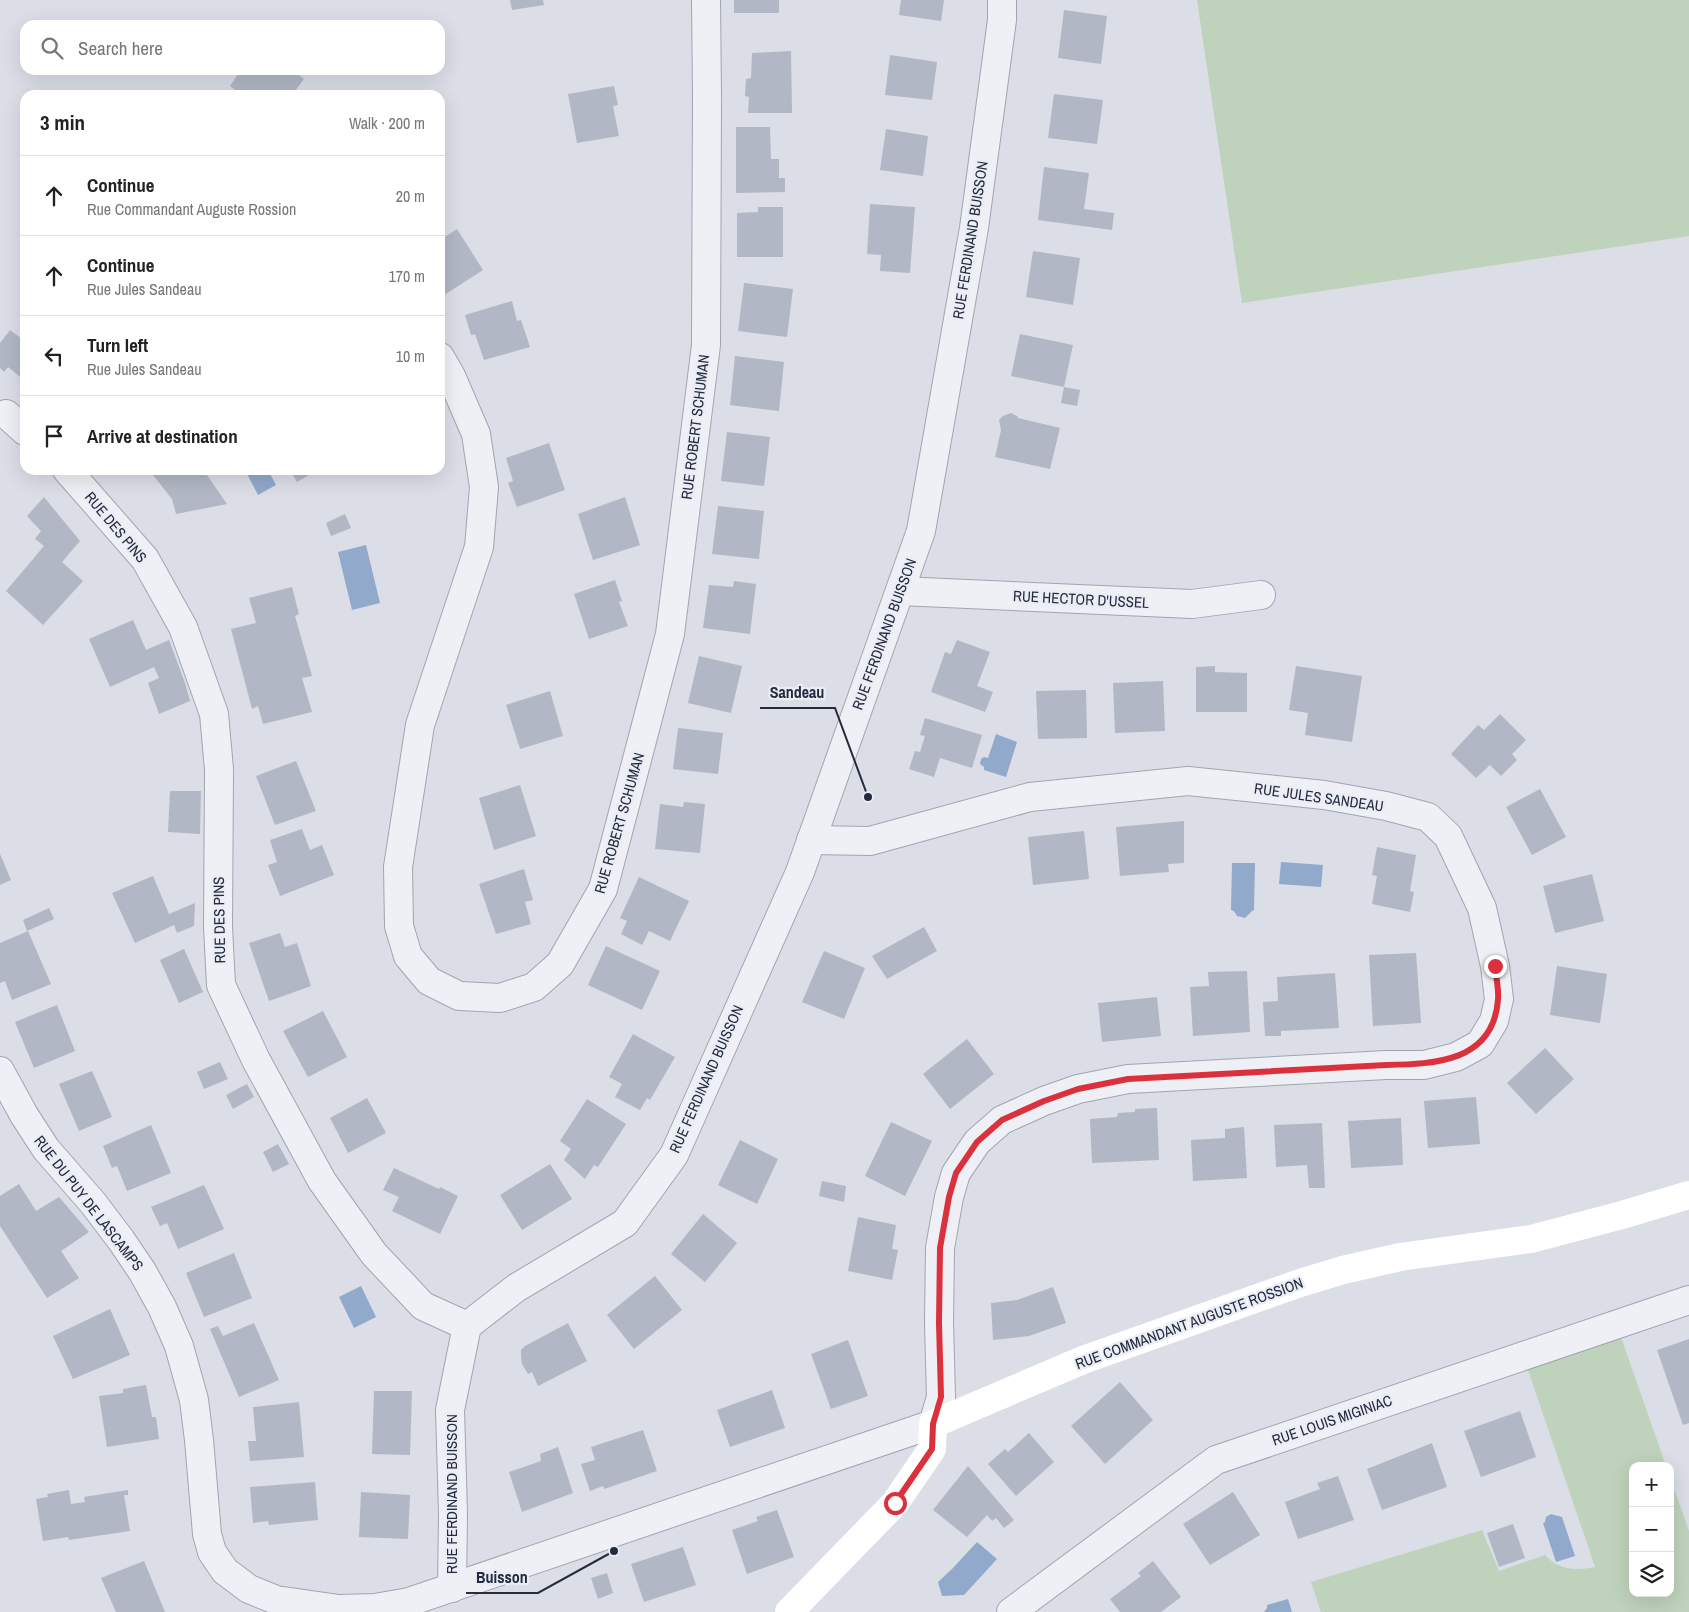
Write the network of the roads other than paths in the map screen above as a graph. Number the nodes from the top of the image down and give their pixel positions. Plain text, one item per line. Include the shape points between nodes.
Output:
1 (706, 0) edge
2 (1002, 0) edge
3 (445, 365) edge
4 (71, 475) edge
5 (900, 591) junction
6 (1261, 595) dead end
7 (811, 840) junction
8 (0, 1070) edge
9 (1689, 1195) edge
10 (1689, 1300) edge
11 (467, 1326) junction
12 (933, 1424) junction
13 (452, 1588) junction
14 (789, 1612) edge
15 (1011, 1612) edge

1 - 3 street, RUE ROBERT SCHUMAN via 706,345 670,634 603,890 560,964 534,987 500,998 459,996 429,981 408,956 399,926 398,867 420,725 479,547 484,486 476,434
2 - 5 street, RUE FERDINAND BUISSON via 1002,20 972,238 921,531
4 - 11 street, RUE DES PINS via 145,559 183,627 214,714 219,769 221,985 256,1060 322,1181 368,1246 423,1306
5 - 6 street, RUE HECTOR D'USSEL via 1192,604
5 - 7 street, RUE FERDINAND BUISSON
7 - 11 street, RUE FERDINAND BUISSON via 800,872 674,1154 625,1223 516,1288
7 - 12 street, RUE JULES SANDEAU via 870,841 1030,797 1188,781 1324,795 1369,803 1428,817 1448,836 1482,908 1495,966 1499,999 1494,1021 1480,1044 1456,1057 1424,1065 1128,1079 1078,1089 1002,1120 977,1142 961,1165 949,1197 940,1248 941,1397
8 - 13 street, RUE DU PUY DE LASCAMPS via 46,1149 93,1202 142,1271 162,1306 179,1346 194,1400 206,1534 212,1552 225,1570 249,1589 276,1600 338,1609 400,1604
9 - 12 street, RUE COMMANDANT AUGUSTE ROSSION via 1531,1239 1400,1257 1308,1280 1084,1360
10 - 15 street, RUE LOUIS MIGINIAC via 1216,1460
11 - 13 street, RUE FERDINAND BUISSON via 450,1410
12 - 13 street, RUE FERDINAND BUISSON
12 - 14 street via 932,1449 895,1503

